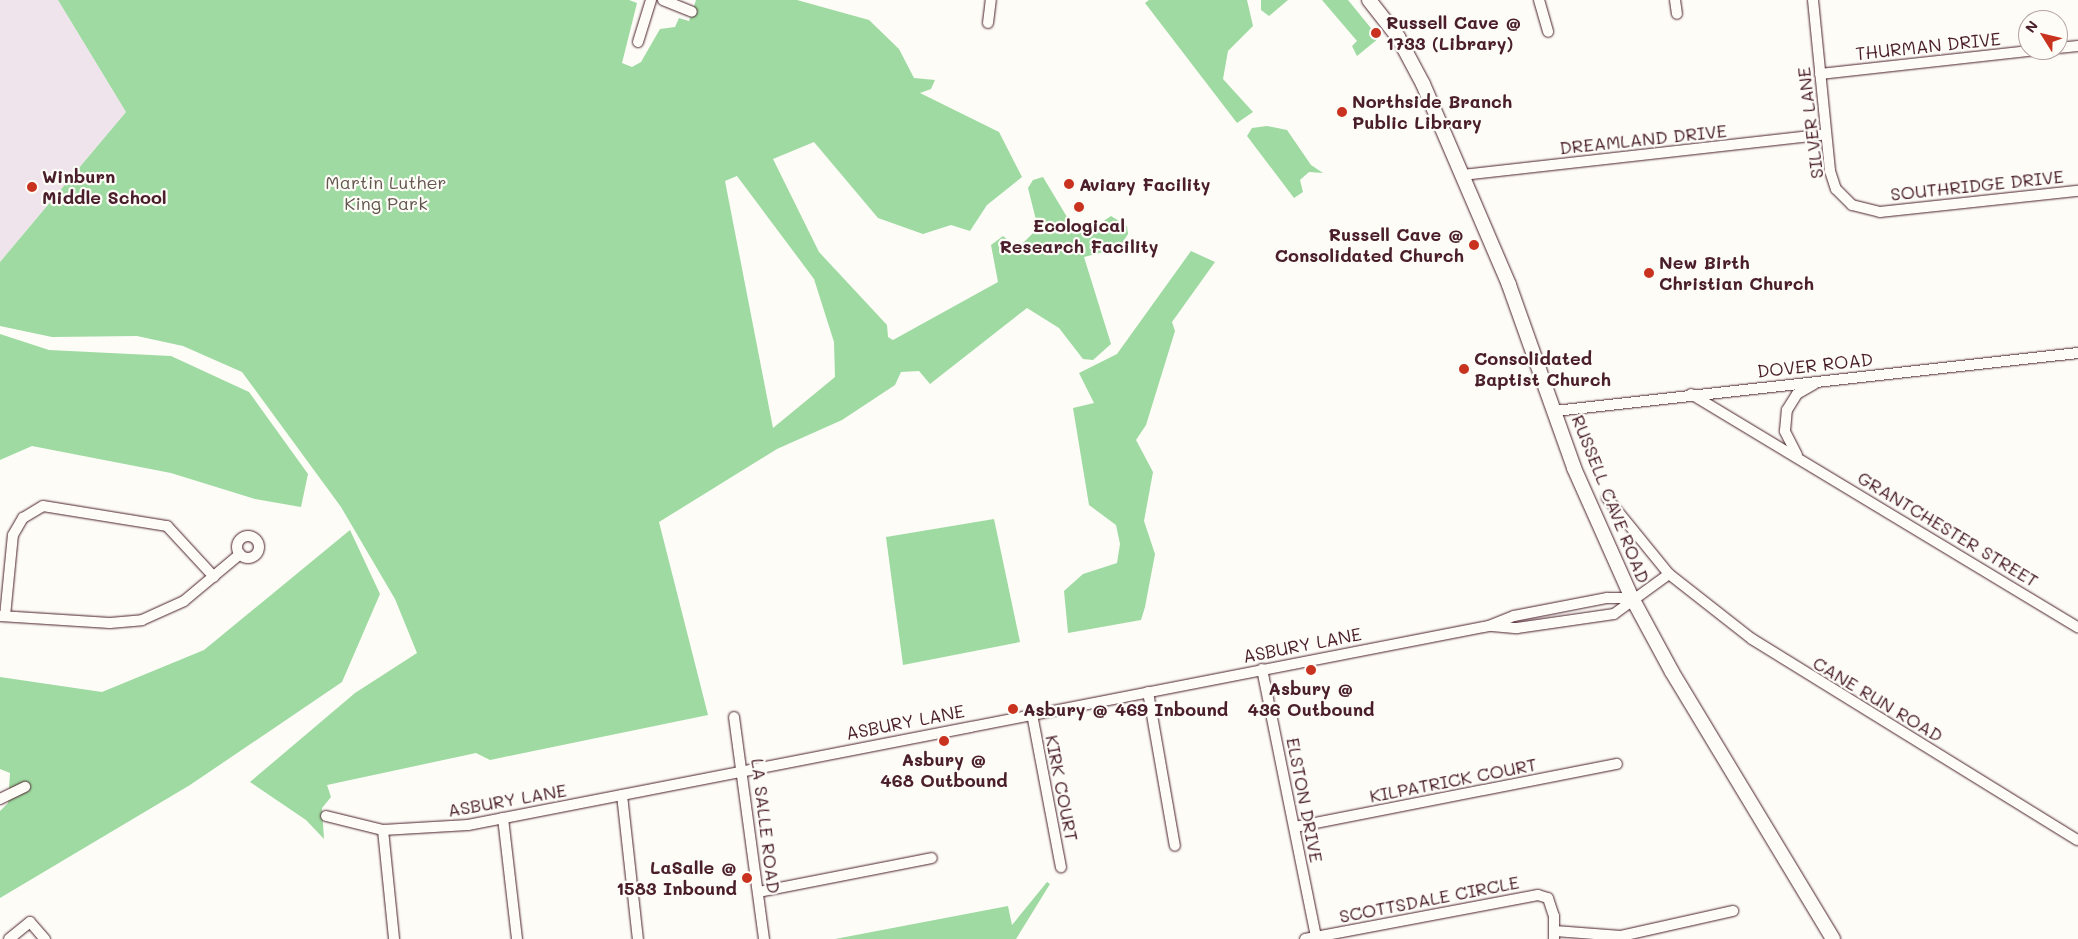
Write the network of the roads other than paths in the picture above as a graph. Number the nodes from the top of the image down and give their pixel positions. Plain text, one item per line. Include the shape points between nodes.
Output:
1 (651, 0) edge
2 (663, 0) edge
3 (990, 0) edge
4 (1369, 0) edge
5 (1539, 0) edge
6 (1675, 0) edge
7 (1813, 0) edge
8 (692, 12) dead end
9 (1677, 14) dead end
10 (988, 23) dead end
11 (1548, 32) dead end
12 (638, 42) dead end
13 (2018, 52) edge
14 (1820, 74) junction
15 (1826, 134) junction
16 (1463, 175) junction
17 (2078, 191) edge
18 (1880, 212) joint
19 (2078, 353) edge
20 (1822, 380) junction
21 (1691, 394) junction
22 (1555, 411) junction
23 (1801, 460) junction
24 (1607, 498) dead end
25 (240, 554) dead end
26 (1668, 574) junction
27 (214, 577) junction
28 (1632, 598) junction
29 (3, 616) edge
30 (1489, 626) junction
31 (2078, 627) edge
32 (1262, 669) junction
33 (1148, 692) junction
34 (1032, 714) junction
35 (734, 717) dead end
36 (1617, 764) dead end
37 (744, 770) junction
38 (25, 787) dead end
39 (622, 795) junction
40 (0, 799) edge
41 (326, 816) dead end
42 (502, 818) junction
43 (1294, 827) junction
44 (383, 830) junction
45 (2078, 840) edge
46 (1175, 846) dead end
47 (932, 858) dead end
48 (1061, 867) dead end
49 (759, 892) junction
50 (1733, 911) dead end
51 (1555, 935) edge
52 (1316, 937) junction
53 (8, 939) edge
54 (45, 939) edge
55 (394, 939) edge
56 (517, 939) edge
57 (638, 939) edge
58 (764, 939) edge
59 (1305, 939) edge
60 (1833, 939) edge

1 - 12 street
2 - 8 street
3 - 10 street
4 - 16 main road, RUSSELL CAVE ROAD via 1407,52
5 - 11 street
6 - 9 street
7 - 14 street, SILVER LANE
13 - 14 street, THURMAN DRIVE
14 - 15 street, SILVER LANE
15 - 16 street, DREAMLAND DRIVE
15 - 18 street, SILVER LANE via 1836,189 1852,205
16 - 22 main road, RUSSELL CAVE ROAD
17 - 18 street, SOUTHRIDGE DRIVE
19 - 20 street, DOVER ROAD
20 - 21 street, DOVER ROAD
20 - 23 street via 1797,394 1787,410 1785,431
21 - 22 street, DOVER ROAD
21 - 23 street, GRANTCHESTER STREET
22 - 28 main road, RUSSELL CAVE ROAD via 1574,468
23 - 31 street, GRANTCHESTER STREET
24 - 26 street, CANE RUN ROAD
25 - 27 street
26 - 28 street
26 - 45 street, CANE RUN ROAD via 1779,658
27 - 29 street via 172,608 142,620 110,623
27 - 29 street via 167,526 43,506 23,518 13,535
28 - 30 street, ASBURY LANE via 1606,598 1514,616
28 - 30 street, ASBURY LANE via 1614,614 1583,622 1517,628
28 - 60 main road, RUSSELL CAVE ROAD via 1677,681
30 - 32 street, ASBURY LANE
32 - 33 street, ASBURY LANE
32 - 43 street, ELSTON DRIVE
33 - 34 street, ASBURY LANE
33 - 46 street
34 - 37 street, ASBURY LANE
34 - 48 street, KIRK COURT
35 - 37 street, LA SALLE ROAD
36 - 43 street, KILPATRICK COURT
37 - 39 street, ASBURY LANE
37 - 49 street, LA SALLE ROAD
38 - 40 street
39 - 42 street, ASBURY LANE
39 - 57 street
41 - 44 street, ASBURY LANE
42 - 44 street, ASBURY LANE via 442,828
42 - 56 street
43 - 52 street, ELSTON DRIVE
44 - 55 street
47 - 49 street
49 - 58 street, LA SALLE ROAD
50 - 51 street via 1637,934
51 - 52 street, SCOTTSDALE CIRCLE via 1548,898 1538,895
52 - 59 street, SCOTTSDALE CIRCLE
53 - 54 street via 30,922

